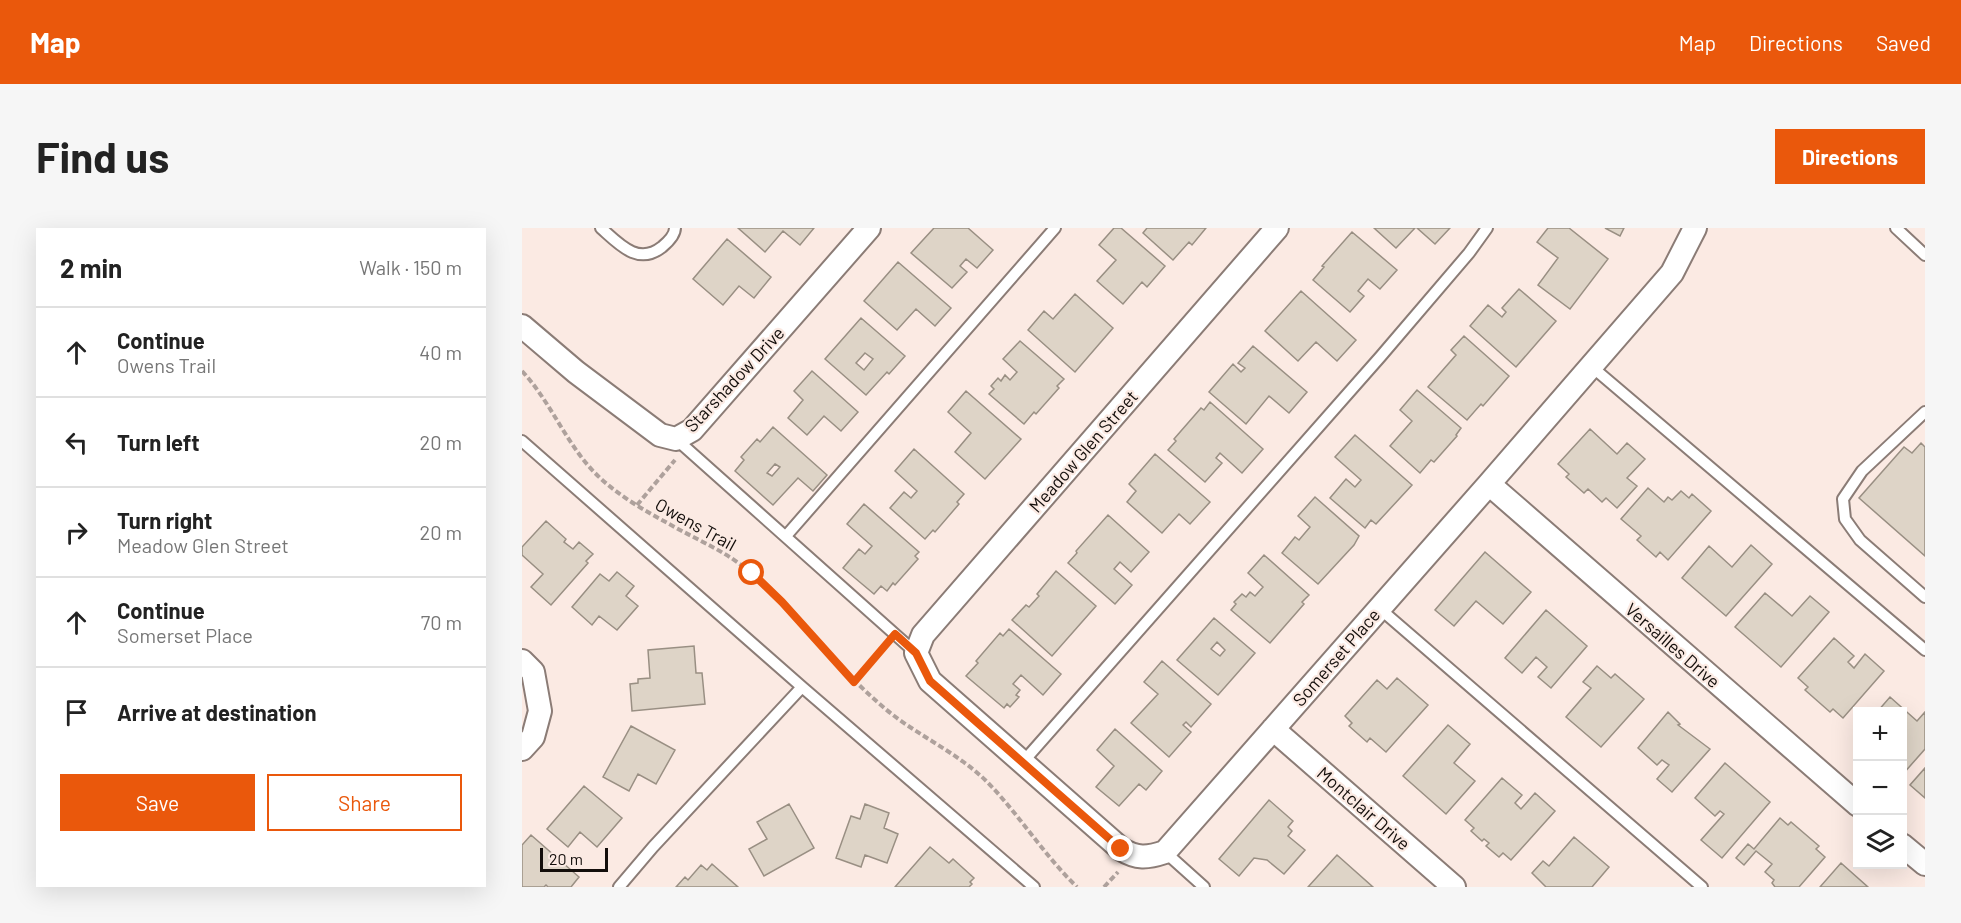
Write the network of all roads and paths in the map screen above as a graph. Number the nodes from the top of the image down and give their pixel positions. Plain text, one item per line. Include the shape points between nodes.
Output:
1 (601, 228) edge
2 (675, 228) edge
3 (869, 228) edge
4 (1055, 228) edge
5 (1277, 228) edge
6 (1487, 228) edge
7 (1695, 228) edge
8 (1896, 228) edge
9 (1925, 255) edge
10 (522, 326) edge
11 (1591, 366) junction
12 (522, 371) edge
13 (1925, 412) edge
14 (522, 441) edge
15 (681, 443) junction
16 (1489, 484) junction
17 (637, 505) junction
18 (786, 536) junction
19 (1925, 597) edge
20 (1379, 608) junction
21 (895, 634) junction
22 (1925, 650) edge
23 (916, 653) junction
24 (522, 661) edge
25 (854, 682) junction
26 (801, 687) junction
27 (1273, 729) junction
28 (522, 749) edge
29 (1023, 762) junction
30 (1853, 802) edge
31 (1907, 848) edge
32 (1165, 852) junction
33 (1925, 864) edge
34 (619, 887) edge
35 (1034, 887) edge
36 (1077, 887) edge
37 (1204, 887) edge
38 (1454, 887) edge
39 (1701, 887) edge

1 - 2 lane via 635,255 651,255 664,246
3 - 15 street, Starshadow Drive
4 - 18 lane
5 - 23 street, Meadow Glen Street via 923,635
6 - 29 lane via 1381,357
7 - 11 street, Somerset Place via 1672,273
8 - 9 lane
10 - 15 street, Starshadow Drive via 660,435
11 - 16 street, Somerset Place
11 - 22 lane
12 - 17 path, Owens Trail via 580,456 597,475
13 - 19 lane via 1862,471 1843,499 1845,519 1860,540
14 - 26 lane
15 - 17 path
15 - 18 lane
16 - 20 street, Somerset Place
16 - 30 street, Versailles Drive
17 - 25 path, Owens Trail via 723,551 752,573
18 - 21 lane
20 - 27 street, Somerset Place
20 - 39 lane
21 - 23 lane
21 - 25 path
23 - 29 street via 930,681
24 - 28 street via 533,672 540,711 533,736
25 - 36 path, Owens Trail via 888,712 963,762 991,786 1056,867
26 - 34 lane
26 - 35 lane
27 - 32 street, Somerset Place
27 - 38 street, Montclair Drive
29 - 32 street via 1121,849 1148,858
31 - 33 street
32 - 37 lane

